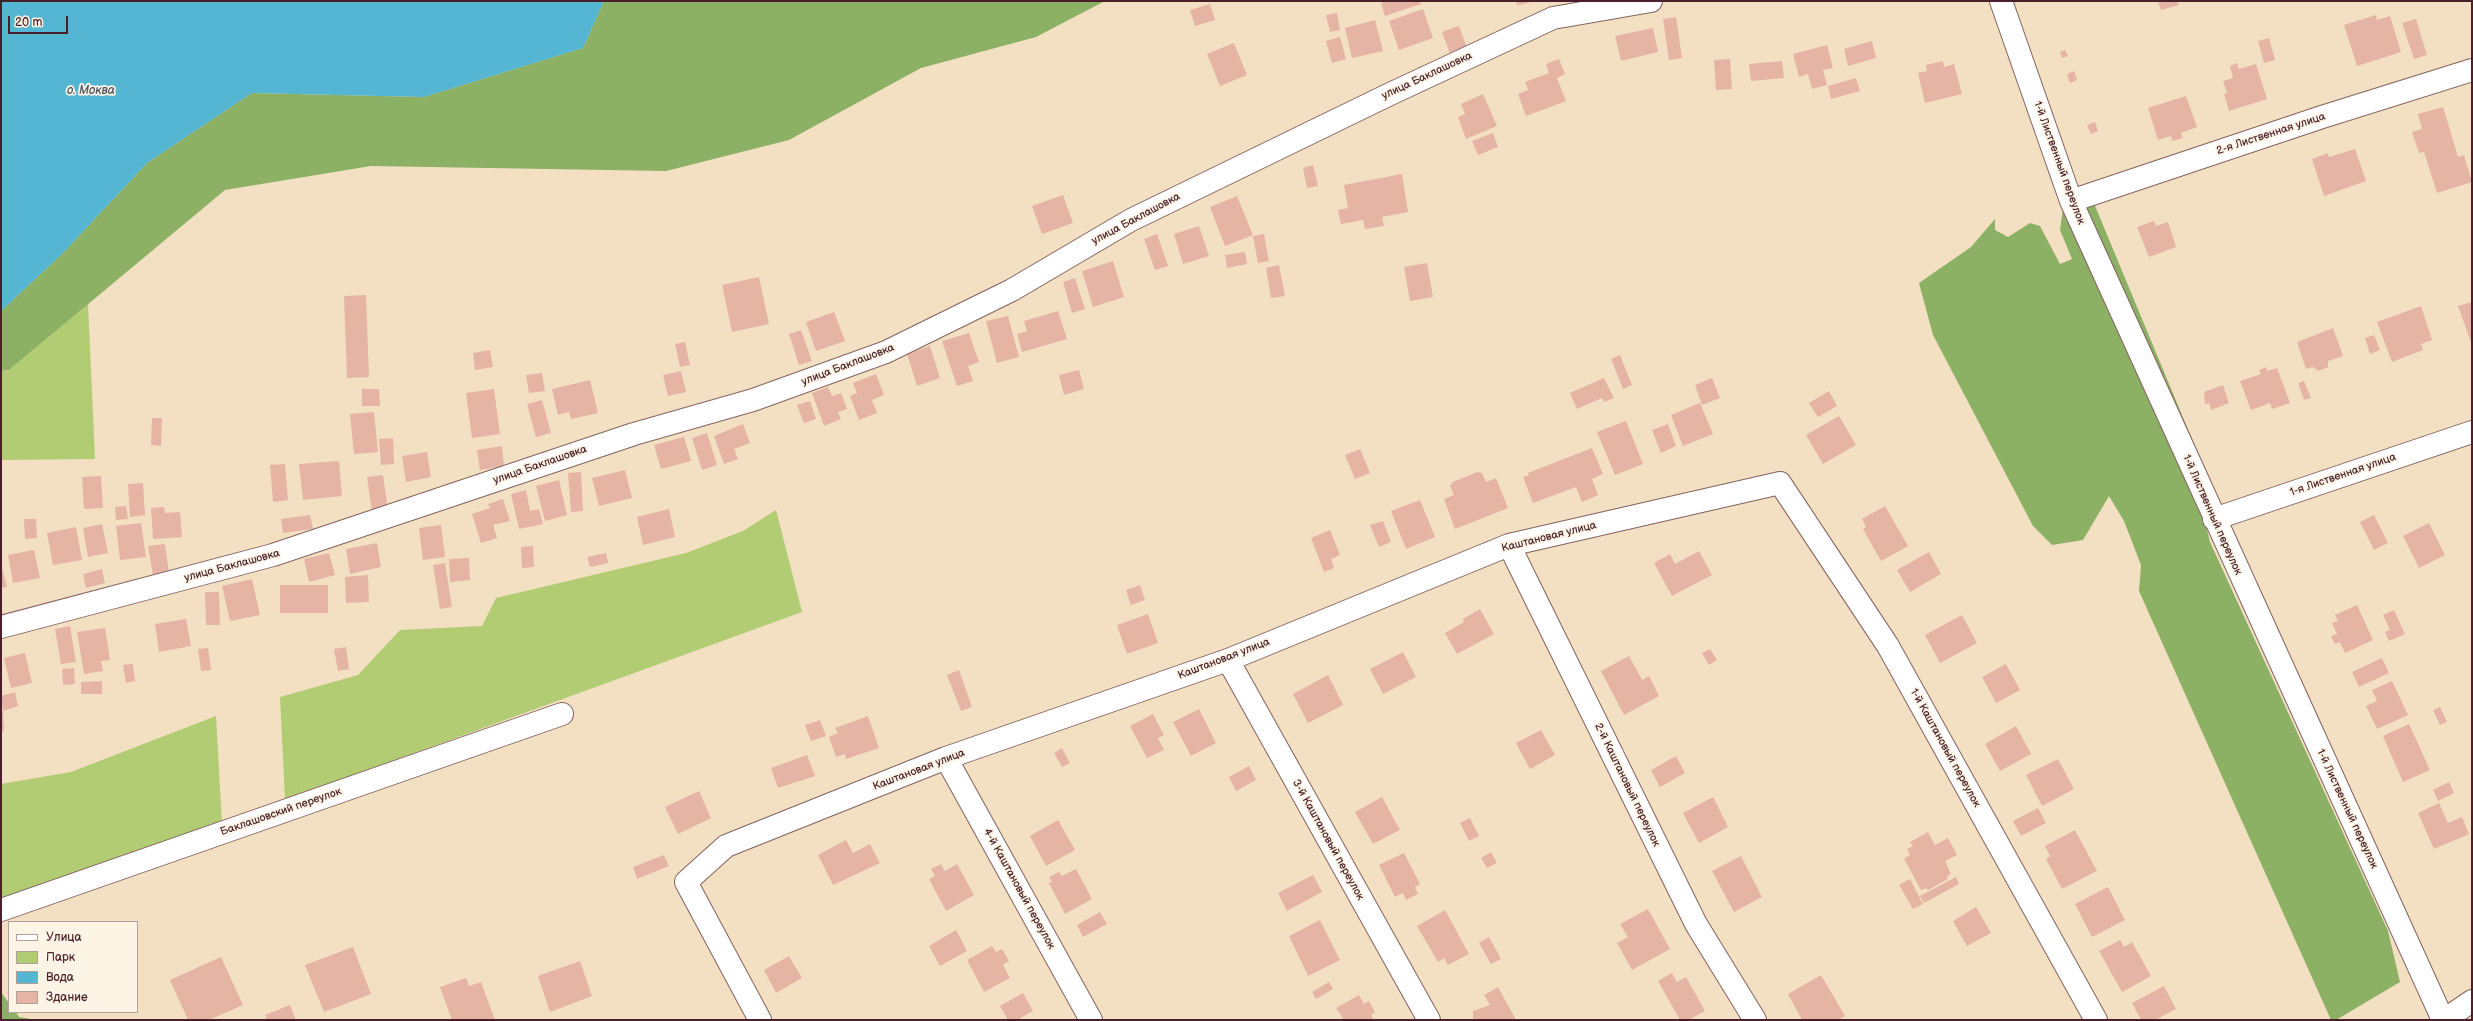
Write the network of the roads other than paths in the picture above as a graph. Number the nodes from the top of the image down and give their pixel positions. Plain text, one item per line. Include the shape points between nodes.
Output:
1 (1652, 1) edge
2 (2001, 1) edge
3 (2472, 70) edge
4 (2071, 201) junction
5 (2472, 432) edge
6 (1780, 483) joint
7 (2214, 519) junction
8 (1509, 545) junction
9 (1, 627) edge
10 (1228, 660) junction
11 (562, 714) dead end
12 (946, 758) junction
13 (1, 910) edge
14 (2472, 1001) edge
15 (760, 1020) edge
16 (1091, 1020) edge
17 (1429, 1020) edge
18 (1755, 1020) edge
19 (2096, 1020) edge
20 (2444, 1020) edge

1 - 9 street, улица Баклашовка via 1553,18 1131,220 1012,290 886,352 753,400 634,434 273,555
2 - 4 street, 1-й Лиственный переулок
3 - 4 street, 2-я Лиственная улица via 2314,119
4 - 7 street, 1-й Лиственный переулок
5 - 7 street, 1-я Лиственная улица
6 - 8 street, Каштановая улица
6 - 19 street, 1-й Каштановый переулок via 1888,646
7 - 20 street, 1-й Лиственный переулок
8 - 10 street, Каштановая улица
8 - 18 street, 2-й Каштановый переулок via 1696,924
10 - 12 street, Каштановая улица
10 - 17 street, 3-й Каштановый переулок
11 - 13 street, Баклашовский переулок
12 - 15 street, Каштановая улица via 726,846 686,882
12 - 16 street, 4-й Каштановый переулок
14 - 20 street

